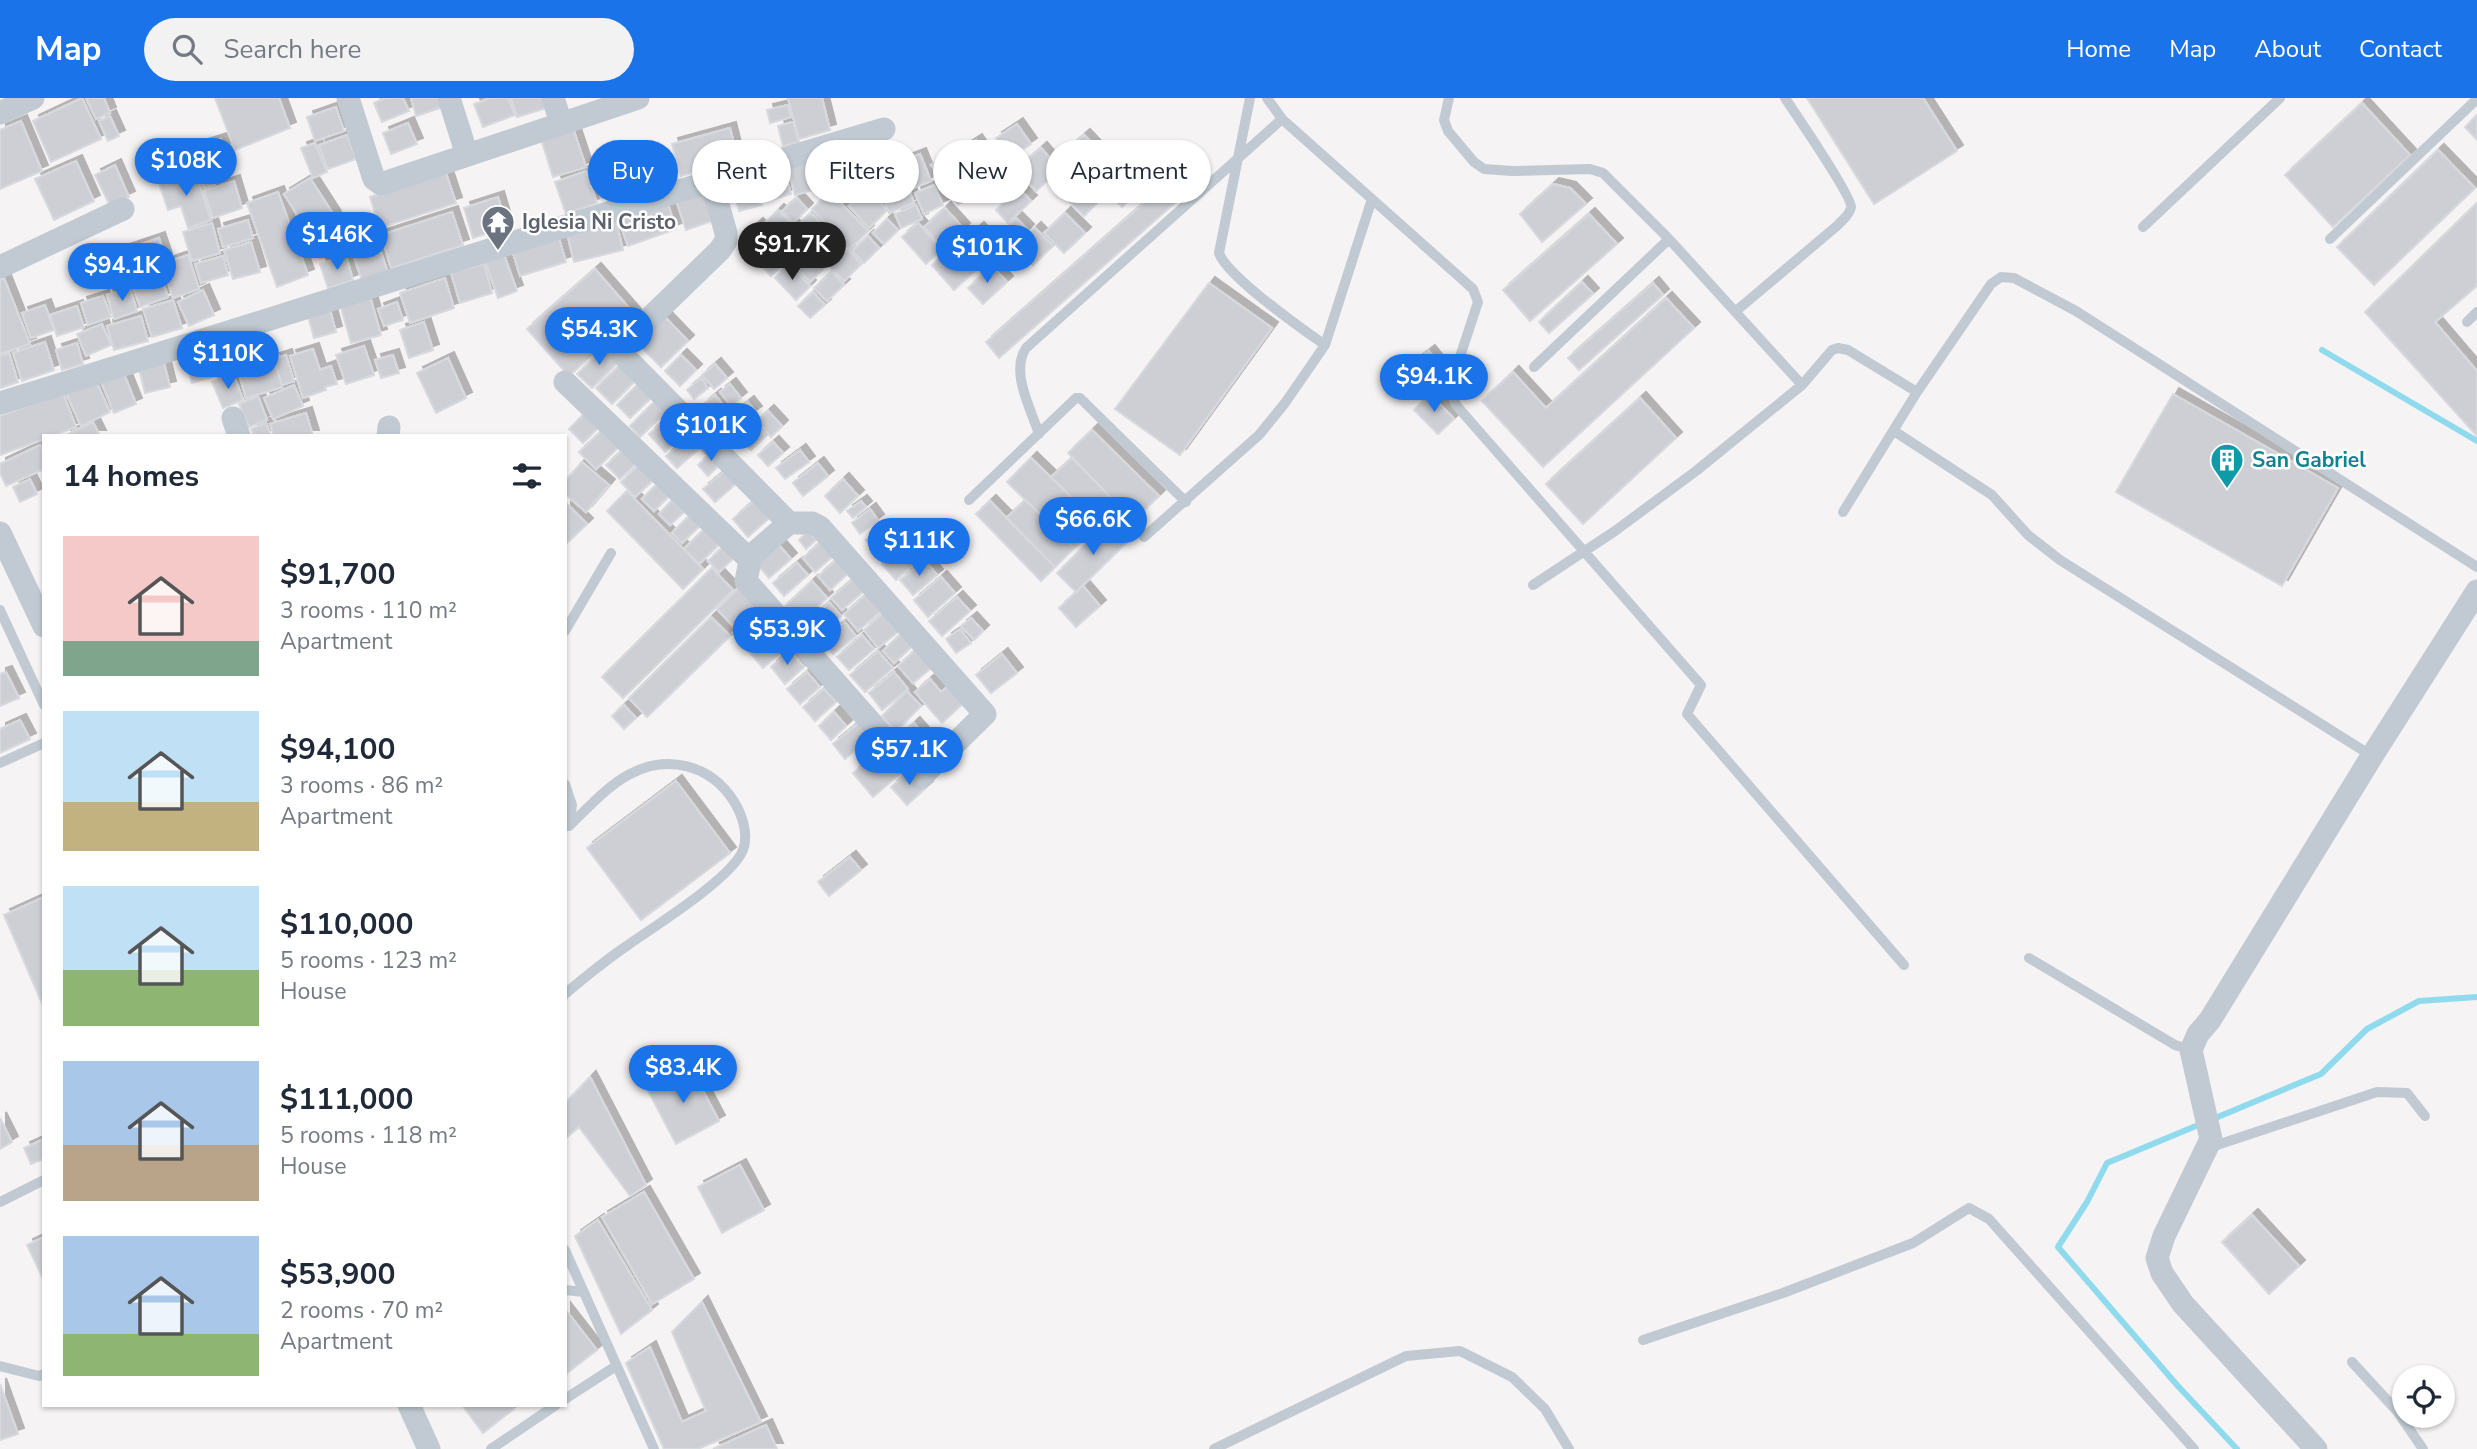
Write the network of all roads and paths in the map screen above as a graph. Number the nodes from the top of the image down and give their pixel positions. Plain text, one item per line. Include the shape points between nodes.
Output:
1 (33, 98) edge
2 (348, 98) edge
3 (449, 98) edge
4 (553, 98) edge
5 (638, 98) edge
6 (1250, 98) edge
7 (1267, 98) edge
8 (1450, 98) edge
9 (1785, 98) edge
10 (2280, 98) edge
11 (2477, 99) edge
12 (0, 113) edge
13 (1282, 119) junction
14 (561, 123) junction
15 (884, 129) dead end
16 (467, 155) junction
17 (791, 156) edge
18 (1239, 158) junction
19 (692, 186) edge
20 (1371, 199) junction
21 (718, 203) edge
22 (123, 209) dead end
23 (2143, 227) dead end
24 (1669, 239) junction
25 (2330, 239) dead end
26 (0, 267) edge
27 (1737, 311) junction
28 (2477, 312) edge
29 (2467, 322) dead end
30 (1325, 345) junction
31 (1534, 367) dead end
32 (565, 382) dead end
33 (1802, 385) junction
34 (1917, 393) junction
35 (0, 403) edge
36 (1894, 431) junction
37 (1039, 434) junction
38 (969, 500) dead end
39 (1186, 502) junction
40 (1843, 512) dead end
41 (789, 523) junction
42 (0, 533) edge
43 (1144, 537) dead end
44 (1585, 552) junction
45 (611, 553) dead end
46 (749, 559) junction
47 (2477, 567) edge
48 (1533, 585) dead end
49 (2477, 591) edge
50 (0, 610) edge
51 (42, 621) edge
52 (567, 628) edge
53 (42, 701) edge
54 (42, 745) edge
55 (2372, 756) junction
56 (0, 763) edge
57 (567, 790) edge
58 (567, 828) edge
59 (2029, 958) dead end
60 (1904, 965) dead end
61 (567, 993) edge
62 (2191, 1050) junction
63 (2426, 1116) dead end
64 (2210, 1144) junction
65 (42, 1181) edge
66 (0, 1202) edge
67 (567, 1255) edge
68 (567, 1290) edge
69 (584, 1293) junction
70 (1643, 1340) dead end
71 (2352, 1362) dead end
72 (0, 1366) edge
73 (616, 1366) junction
74 (42, 1375) edge
75 (567, 1398) edge
76 (409, 1407) edge
77 (553, 1407) edge
78 (429, 1449) edge
79 (491, 1449) edge
80 (654, 1449) edge
81 (1214, 1449) edge
82 (1569, 1449) edge
83 (2194, 1449) edge
84 (2316, 1449) edge
85 (2423, 1449) edge

1 - 12 street
2 - 16 street via 377,183
3 - 16 street
4 - 14 street
5 - 14 street
6 - 18 lane
7 - 13 lane
8 - 24 lane via 1444,120 1448,131 1484,169 1598,170
9 - 27 lane via 1842,188 1850,210
10 - 23 lane
11 - 25 lane
13 - 18 lane
13 - 20 lane
14 - 16 street
15 - 17 street
18 - 30 lane via 1219,253 1222,261
18 - 37 lane via 1026,348 1019,370
19 - 35 street
20 - 30 lane
20 - 44 lane via 1473,289 1478,302 1453,378 1455,405
21 - 41 street via 726,233 720,250 620,349
22 - 26 street
24 - 27 lane
24 - 31 lane
27 - 33 lane
28 - 29 lane
30 - 39 lane via 1259,435
32 - 46 street
33 - 34 lane via 1838,348
33 - 44 lane via 1696,471
34 - 36 lane
34 - 47 lane via 1991,284 2001,277 2014,278 2076,311
36 - 40 lane
36 - 55 lane via 1992,495 2028,535 2060,560
37 - 38 lane
37 - 39 lane via 1080,398
39 - 43 lane
41 - 46 street
41 - 46 street via 820,527 985,714 921,777 748,585
42 - 51 street
44 - 48 lane
44 - 60 lane via 1701,685 1687,714
45 - 52 lane
49 - 55 street
50 - 53 lane
54 - 56 lane
55 - 62 street
57 - 58 lane via 572,805
58 - 61 lane via 630,774 675,763 710,775 729,794 741,812 746,838 742,853 725,872
59 - 62 lane via 2175,1045
62 - 64 street
63 - 64 lane via 2407,1093 2377,1092
64 - 84 street via 2159,1249 2162,1273 2183,1304
65 - 66 lane
67 - 69 lane
68 - 69 lane
69 - 73 lane
70 - 83 lane via 1913,1243 1969,1208 1989,1219
71 - 85 lane via 2397,1411
72 - 74 lane
73 - 75 lane
73 - 80 lane
76 - 78 street
77 - 79 lane
81 - 82 lane via 1406,1356 1460,1351 1512,1377 1545,1409

